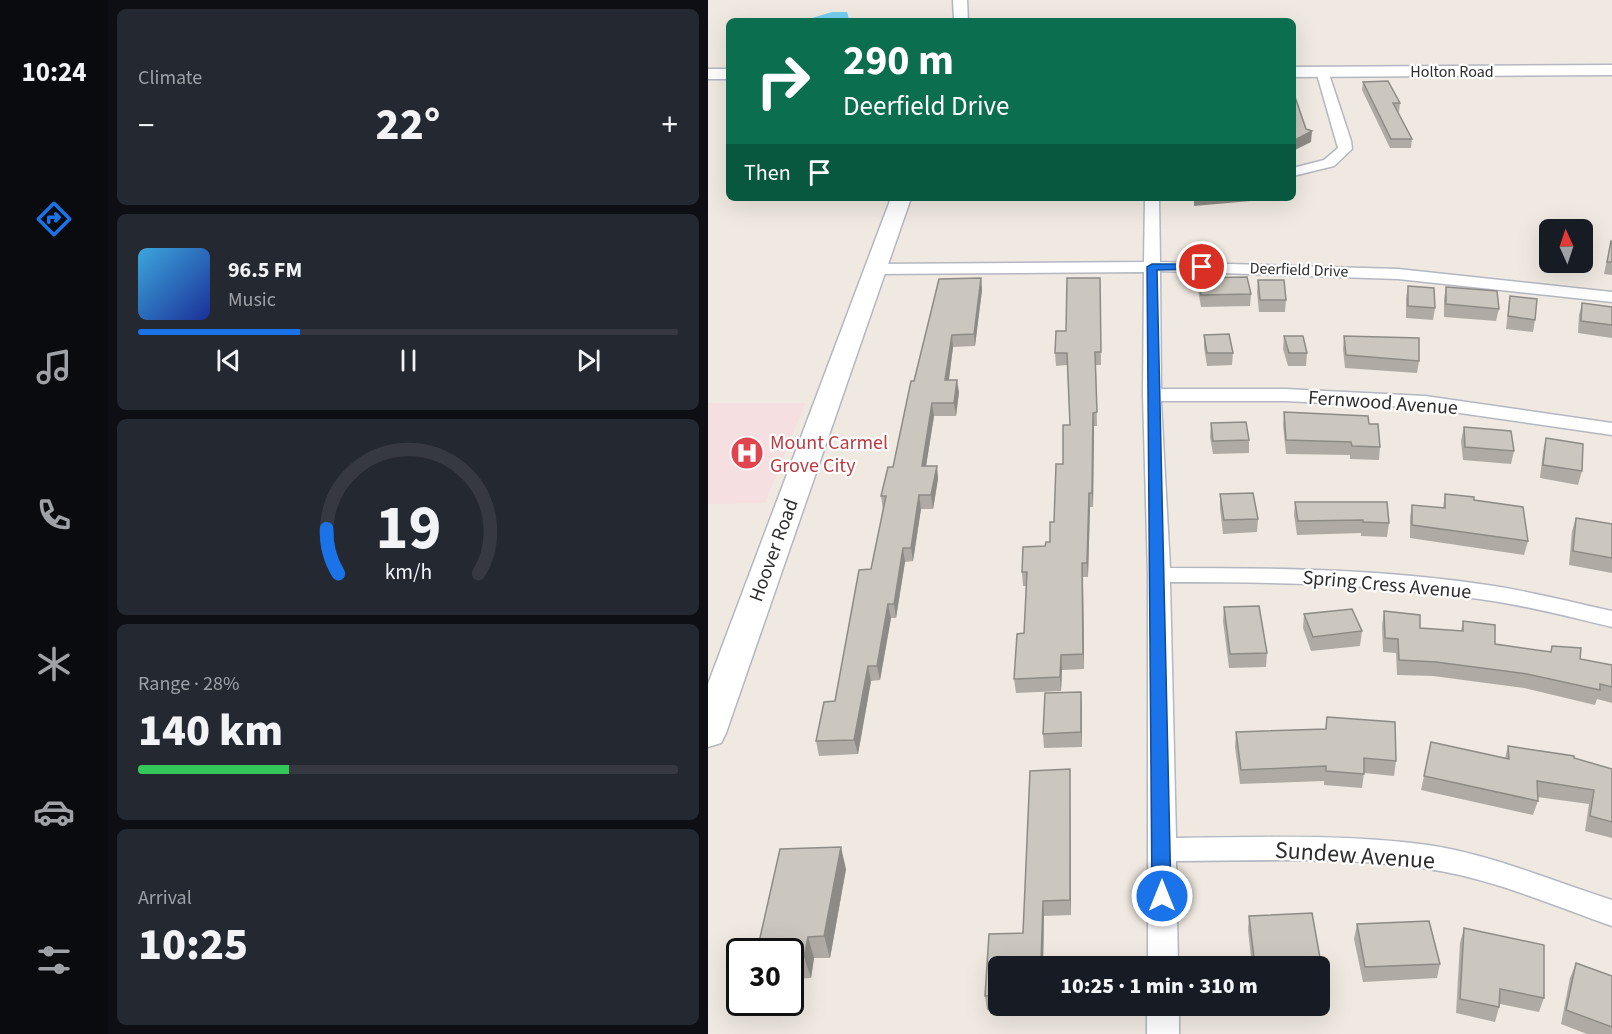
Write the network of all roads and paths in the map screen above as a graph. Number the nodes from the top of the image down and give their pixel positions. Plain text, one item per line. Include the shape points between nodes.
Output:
1 (960, 0) edge
2 (961, 18) edge
3 (1612, 70) edge
4 (1322, 71) junction
5 (1296, 72) edge
6 (708, 74) edge
7 (726, 74) edge
8 (1296, 171) edge
9 (900, 201) edge
10 (1152, 201) edge
11 (1152, 267) junction
12 (876, 269) junction
13 (1612, 297) edge
14 (1152, 395) junction
15 (1612, 429) edge
16 (1159, 575) junction
17 (1612, 619) edge
18 (708, 733) edge
19 (1161, 850) junction
20 (1612, 913) edge
21 (1163, 956) edge
22 (1163, 1016) edge
23 (1163, 1034) edge

1 - 2 main road
3 - 4 main road, Holton Road
4 - 5 main road, Holton Road
4 - 8 street via 1345,149 1329,163
6 - 7 main road
9 - 12 main road, Hoover Road
10 - 11 street
11 - 12 street, Deerfield Drive
11 - 13 street, Deerfield Drive via 1317,269 1434,276
11 - 14 street
12 - 18 main road, Hoover Road
14 - 15 street, Fernwood Avenue via 1285,395 1425,402
14 - 16 street
16 - 17 street, Spring Cress Avenue via 1349,578 1412,583 1471,590
16 - 19 street
19 - 20 street, Sundew Avenue via 1259,849 1429,857 1489,872
19 - 21 street
22 - 23 street

